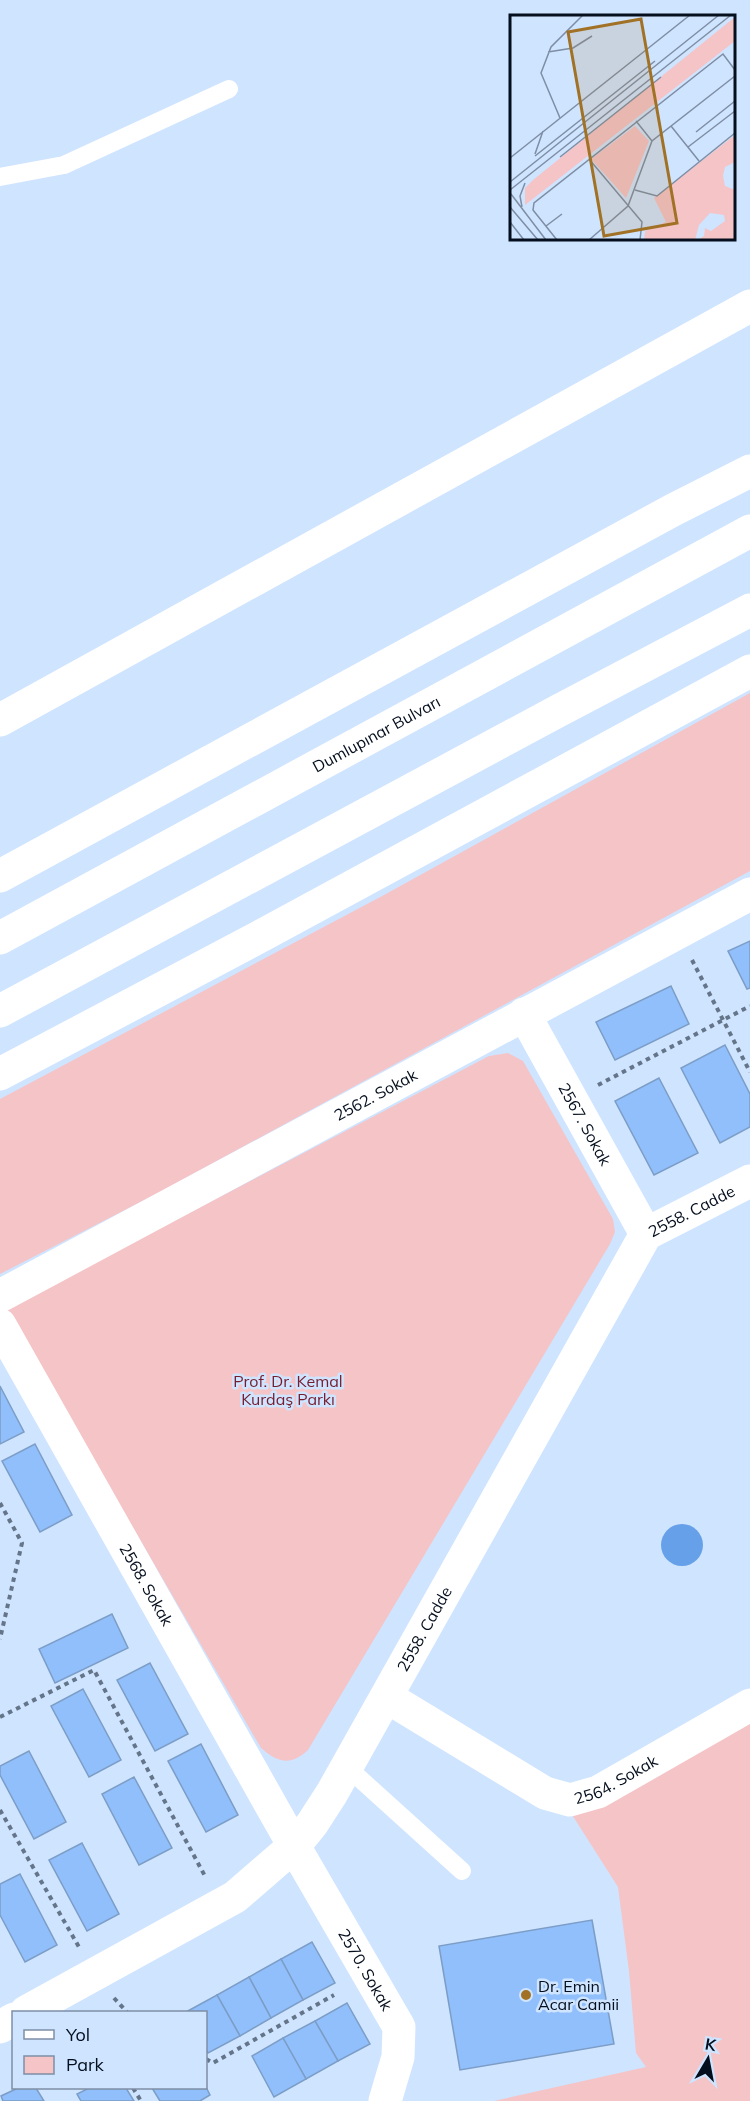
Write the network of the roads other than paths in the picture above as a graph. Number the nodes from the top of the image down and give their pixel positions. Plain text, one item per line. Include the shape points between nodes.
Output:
1 (229, 88) dead end
2 (0, 177) edge
3 (750, 306) edge
4 (750, 471) edge
5 (750, 531) edge
6 (737, 617) edge
7 (750, 671) edge
8 (0, 720) edge
9 (0, 876) edge
10 (750, 894) edge
11 (0, 938) edge
12 (0, 1011) edge
13 (524, 1014) junction
14 (0, 1074) edge
15 (750, 1181) edge
16 (646, 1234) junction
17 (0, 1296) edge
18 (0, 1324) edge
19 (387, 1697) junction
20 (750, 1705) edge
21 (347, 1767) junction
22 (294, 1846) junction
23 (462, 1871) dead end
24 (30, 2011) edge
25 (385, 2101) edge

1 - 2 lane via 64,165
3 - 8 main road
4 - 9 main road
5 - 11 main road, Dumlupınar Bulvarı
6 - 12 main road
7 - 14 main road
10 - 13 main road, 2562. Sokak
13 - 16 main road, 2567. Sokak
13 - 17 main road, 2562. Sokak
15 - 16 main road, 2558. Cadde
16 - 19 main road, 2558. Cadde
18 - 22 main road, 2568. Sokak
19 - 20 main road, 2564. Sokak via 545,1793 570,1800 597,1792
19 - 21 main road, 2558. Cadde
21 - 22 main road, 2558. Cadde via 320,1813
21 - 23 lane
22 - 24 main road, 2558. Cadde via 221,1906
22 - 25 main road, 2570. Sokak via 399,2027 398,2057

